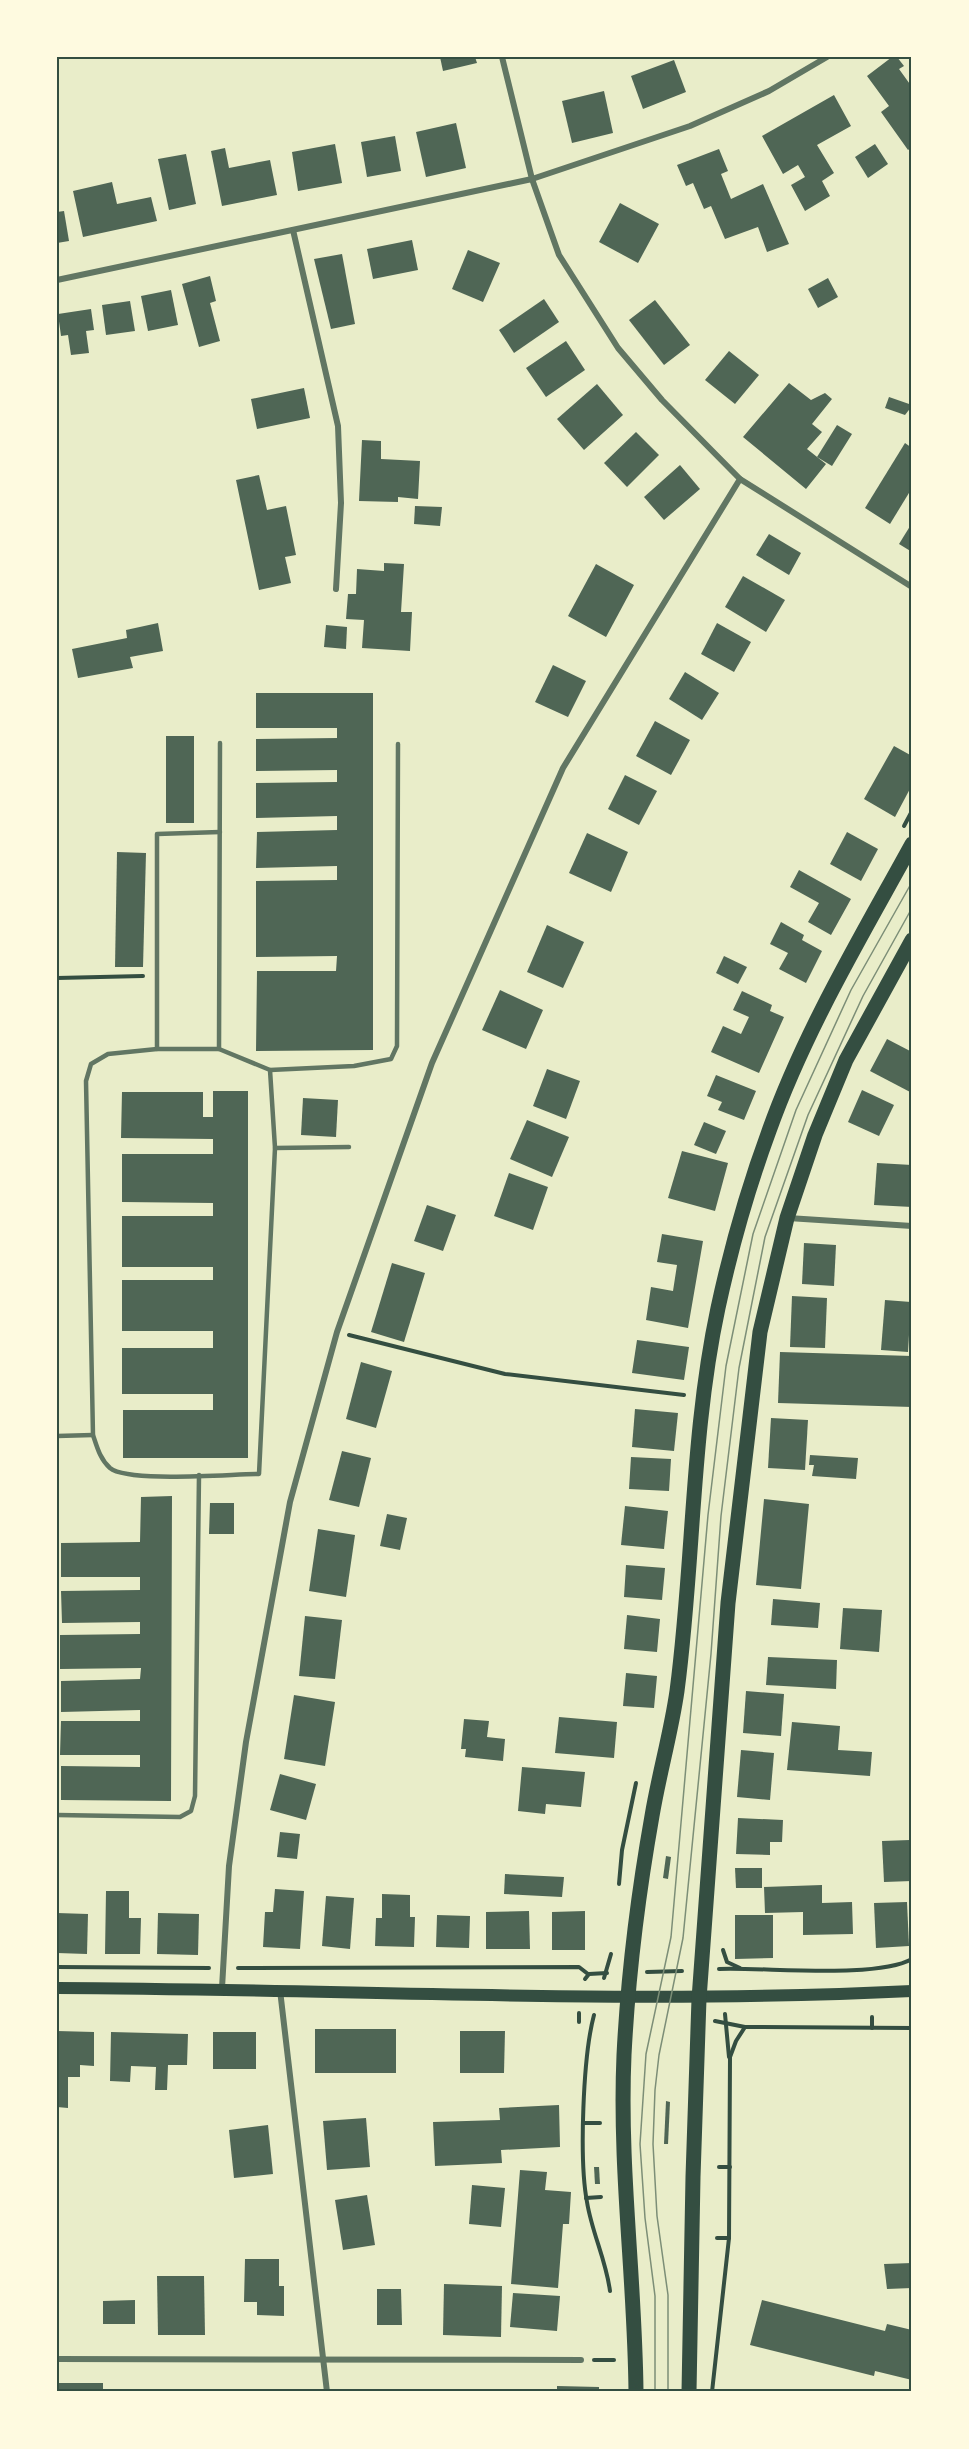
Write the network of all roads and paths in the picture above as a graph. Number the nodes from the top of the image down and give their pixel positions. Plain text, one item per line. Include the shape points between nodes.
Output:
1 (502, 57) edge
2 (827, 57) edge
3 (532, 179) junction
4 (293, 230) junction
5 (57, 280) edge
6 (740, 479) junction
7 (912, 587) edge
8 (336, 589) dead end
9 (220, 743) dead end
10 (398, 744) dead end
11 (220, 832) junction
12 (912, 844) edge
13 (912, 940) edge
14 (158, 976) junction
15 (57, 978) edge
16 (157, 1049) junction
17 (219, 1049) junction
18 (270, 1070) junction
19 (349, 1147) dead end
20 (275, 1148) junction
21 (787, 1218) junction
22 (912, 1226) edge
23 (337, 1332) junction
24 (688, 1395) dead end
25 (93, 1435) junction
26 (57, 1436) edge
27 (198, 1475) junction
28 (57, 1815) edge
29 (724, 1941) dead end
30 (613, 1943) dead end
31 (912, 1959) edge
32 (57, 1966) edge
33 (223, 1968) junction
34 (589, 1974) dead end
35 (57, 1988) edge
36 (222, 1988) junction
37 (280, 1990) junction
38 (912, 1991) edge
39 (599, 1996) junction
40 (628, 1996) junction
41 (699, 1999) junction
42 (872, 2017) dead end
43 (872, 2028) junction
44 (912, 2028) edge
45 (584, 2123) junction
46 (600, 2123) dead end
47 (719, 2167) dead end
48 (730, 2167) junction
49 (601, 2197) dead end
50 (586, 2198) junction
51 (717, 2238) dead end
52 (729, 2238) junction
53 (611, 2301) dead end
54 (614, 2350) dead end
55 (57, 2359) edge
56 (323, 2360) junction
57 (581, 2360) dead end
58 (614, 2371) dead end
59 (327, 2392) edge
60 (636, 2392) edge
61 (689, 2392) edge
62 (712, 2392) edge

1 - 3 street
2 - 3 street via 769,91 690,126
3 - 4 street
3 - 6 street via 559,255 618,348 662,400
4 - 5 street
4 - 8 street via 338,426 341,502
6 - 7 street
6 - 23 street via 563,768 432,1063
9 - 11 lane
10 - 18 lane via 397,1046 391,1059 371,1064
11 - 14 lane via 157,834
11 - 17 lane
12 - 40 main road via 805,1044 740,1217 718,1311 704,1397 677,1689 652,1815
13 - 21 main road via 846,1060
14 - 15 path
14 - 16 lane
16 - 17 lane
16 - 25 lane via 108,1054 91,1064 86,1081
17 - 18 lane
18 - 20 lane
19 - 20 lane
20 - 27 lane via 259,1474
21 - 22 street
21 - 41 main road via 760,1332 728,1603
23 - 24 path via 505,1374
23 - 33 street via 290,1502 246,1742 229,1866
25 - 26 lane
25 - 27 lane via 99,1453 111,1469 140,1476
27 - 28 lane via 195,1796 191,1811 180,1817
29 - 31 path via 727,1962 740,1968 848,1970 899,1967
30 - 39 path
32 - 33 path
33 - 34 path via 579,1967
33 - 36 street
35 - 36 main road
36 - 37 main road
37 - 39 main road
37 - 56 street
38 - 41 main road
39 - 40 main road
39 - 45 path via 590,2031
40 - 41 main road
40 - 60 main road via 623,2168
41 - 61 main road
42 - 43 path
43 - 44 path
43 - 48 path via 745,2028 730,2057
45 - 46 path
45 - 50 path
47 - 48 path
48 - 52 path
49 - 50 path
50 - 53 path via 608,2272
51 - 52 path
52 - 62 path
54 - 58 path
55 - 56 street
56 - 57 street
56 - 59 street

